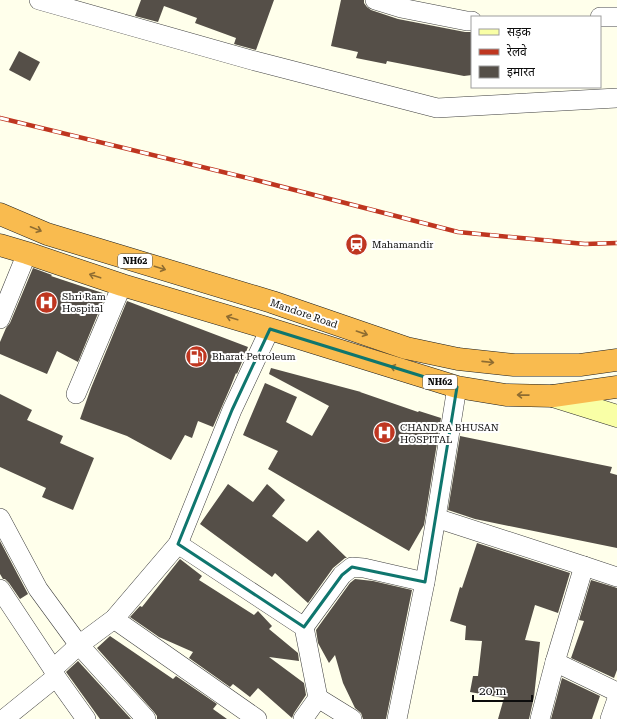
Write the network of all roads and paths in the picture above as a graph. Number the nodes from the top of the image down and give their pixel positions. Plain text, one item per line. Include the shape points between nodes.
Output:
1 (39, 0) edge
2 (375, 0) edge
3 (601, 17) edge
4 (617, 17) edge
5 (471, 21) edge
6 (617, 98) edge
7 (0, 214) edge
8 (0, 245) edge
9 (27, 253) junction
10 (122, 285) junction
11 (0, 319) edge
12 (270, 329) junction
13 (617, 360) edge
14 (457, 387) junction
15 (617, 387) edge
16 (76, 394) dead end
17 (553, 396) junction
18 (617, 416) edge
19 (0, 518) edge
20 (436, 518) junction
21 (178, 544) junction
22 (584, 566) junction
23 (617, 577) edge
24 (425, 582) junction
25 (0, 589) edge
26 (114, 619) junction
27 (304, 627) junction
28 (79, 645) junction
29 (555, 662) junction
30 (55, 673) junction
31 (617, 692) edge
32 (318, 698) junction
33 (617, 699) edge
34 (4, 719) edge
35 (86, 719) edge
36 (146, 719) edge
37 (257, 719) edge
38 (303, 719) edge
39 (352, 719) edge
40 (397, 719) edge
41 (540, 719) edge
42 (610, 719) edge

1 - 6 street via 255,61 437,108
2 - 5 street via 401,8
3 - 4 street
7 -> 13 highway, Mandore Road / NH62 via 47,234 272,302 406,348 458,359 514,365 580,365
8 - 9 highway, NH62
10 -> 9 highway, NH62
9 - 11 street
12 -> 10 highway, NH62
10 - 16 street
14 -> 12 highway, NH62
12 - 21 street via 232,410
17 -> 14 highway, NH62 via 506,395
14 - 20 street
15 - 17 highway, NH62
17 - 18 street
19 - 28 street via 38,589
20 - 22 street
20 - 24 street
21 - 26 street
21 - 27 street
22 - 23 street
22 - 29 street
24 - 27 street via 352,567 342,575
24 - 40 street
25 - 30 street
26 - 28 street
26 - 37 street
27 - 32 street
28 - 30 street
28 - 36 street
29 - 31 street
29 - 41 street
30 - 34 street
30 - 35 street
32 - 38 street
32 - 39 street
33 - 42 street

